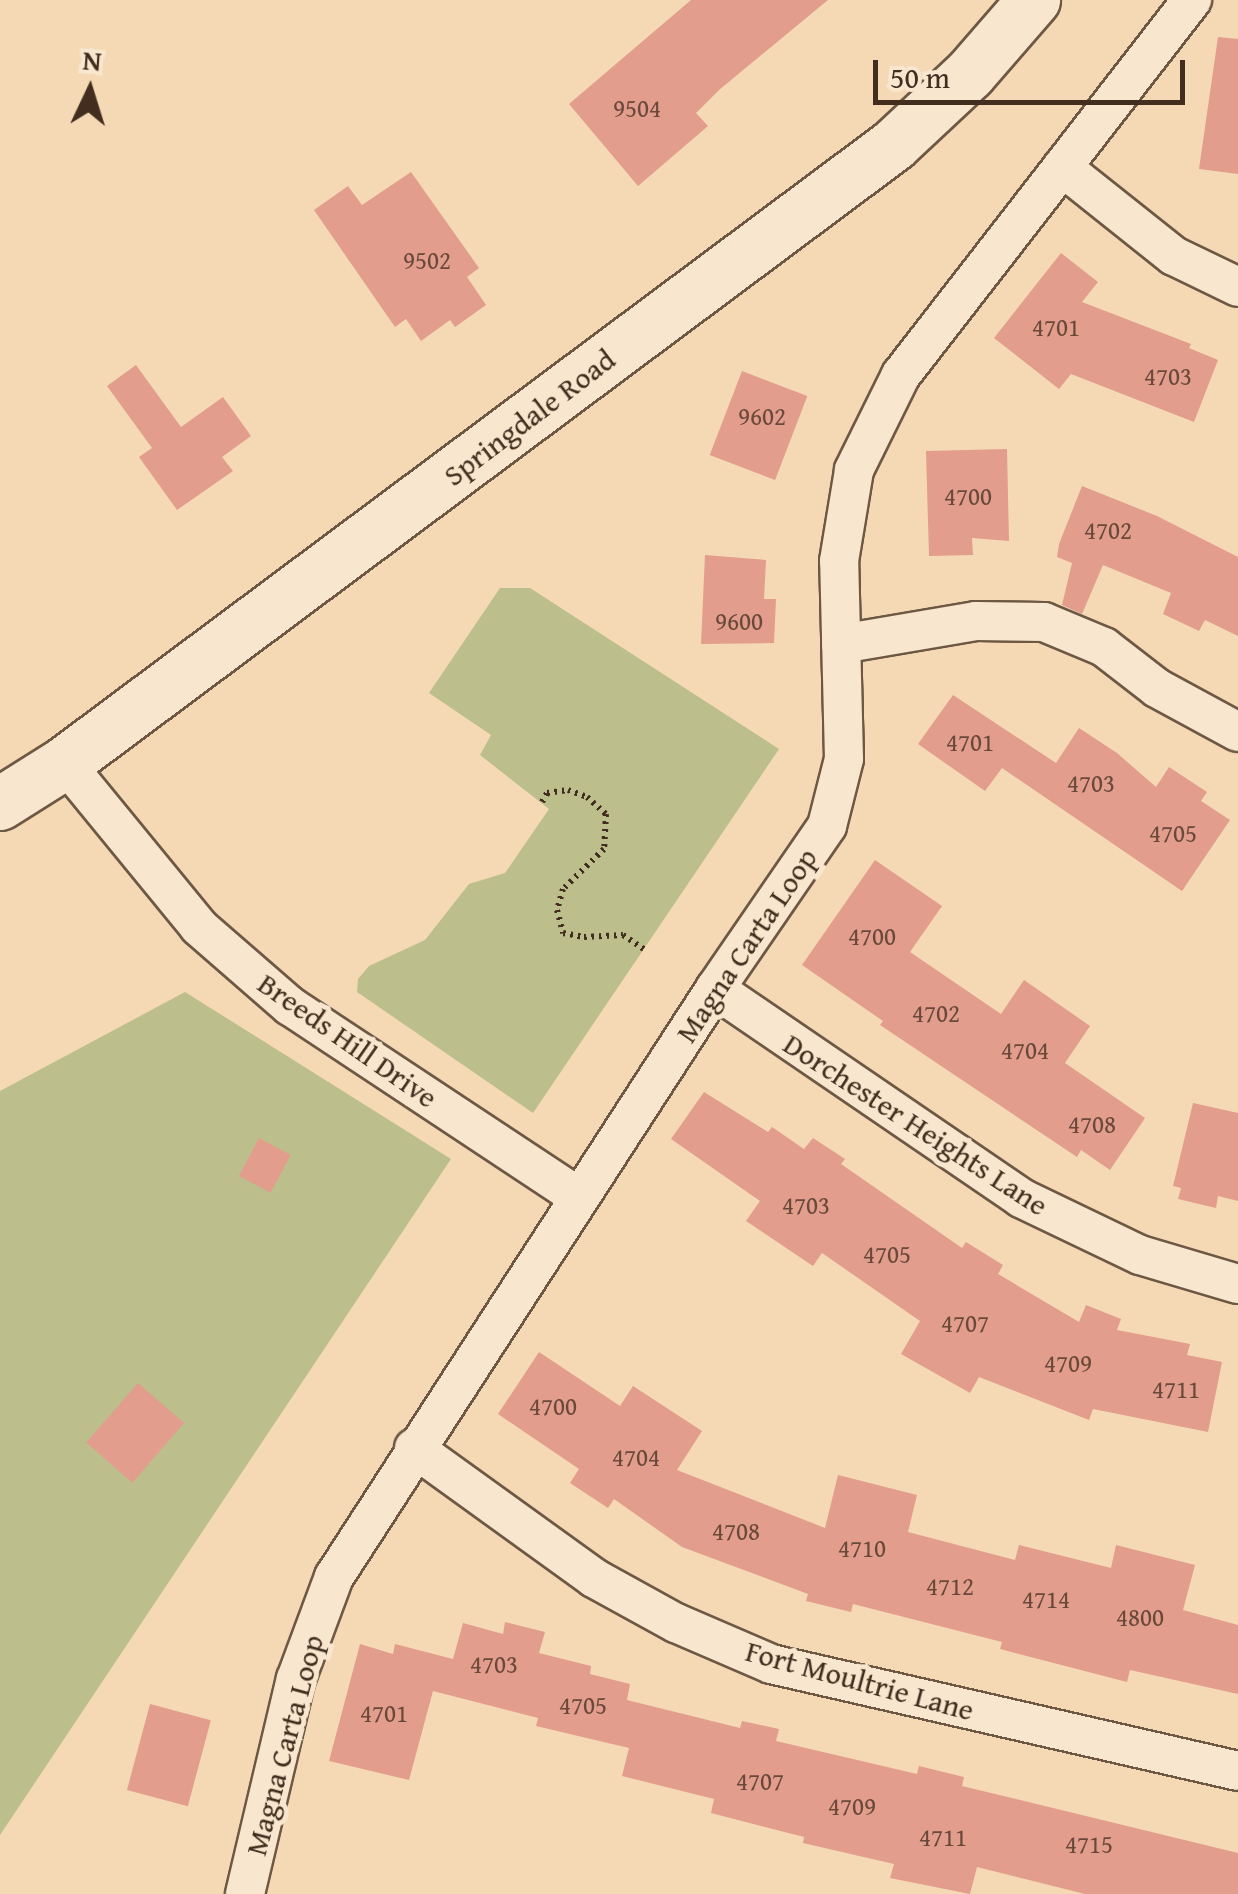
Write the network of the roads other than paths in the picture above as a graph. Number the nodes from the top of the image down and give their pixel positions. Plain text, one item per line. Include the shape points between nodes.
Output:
1 (1034, 0) edge
2 (1192, 0) edge
3 (1062, 167) junction
4 (1238, 287) edge
5 (840, 644) junction
6 (1238, 732) edge
7 (65, 763) junction
8 (0, 804) edge
9 (714, 989) junction
10 (579, 1197) junction
11 (1238, 1284) edge
12 (414, 1448) junction
13 (1238, 1771) edge
14 (245, 1894) edge

1 - 7 street, Springdale Road via 970,74 894,145
2 - 3 street, Magna Carta Loop
3 - 4 street via 1174,256
3 - 5 street, Magna Carta Loop via 901,375 854,470 838,561
5 - 6 street via 976,621 1044,622 1104,647 1157,688
5 - 9 street, Magna Carta Loop via 844,759 827,826
7 - 8 street, Springdale Road
7 - 10 street, Breeds Hill Drive via 200,928 290,1006
9 - 10 street, Magna Carta Loop
9 - 11 street, Dorchester Heights Lane via 1020,1198 1140,1255
10 - 12 street, Magna Carta Loop
12 - 13 street, Fort Moultrie Lane via 594,1578 771,1664
12 - 14 street, Magna Carta Loop via 327,1594 296,1679

